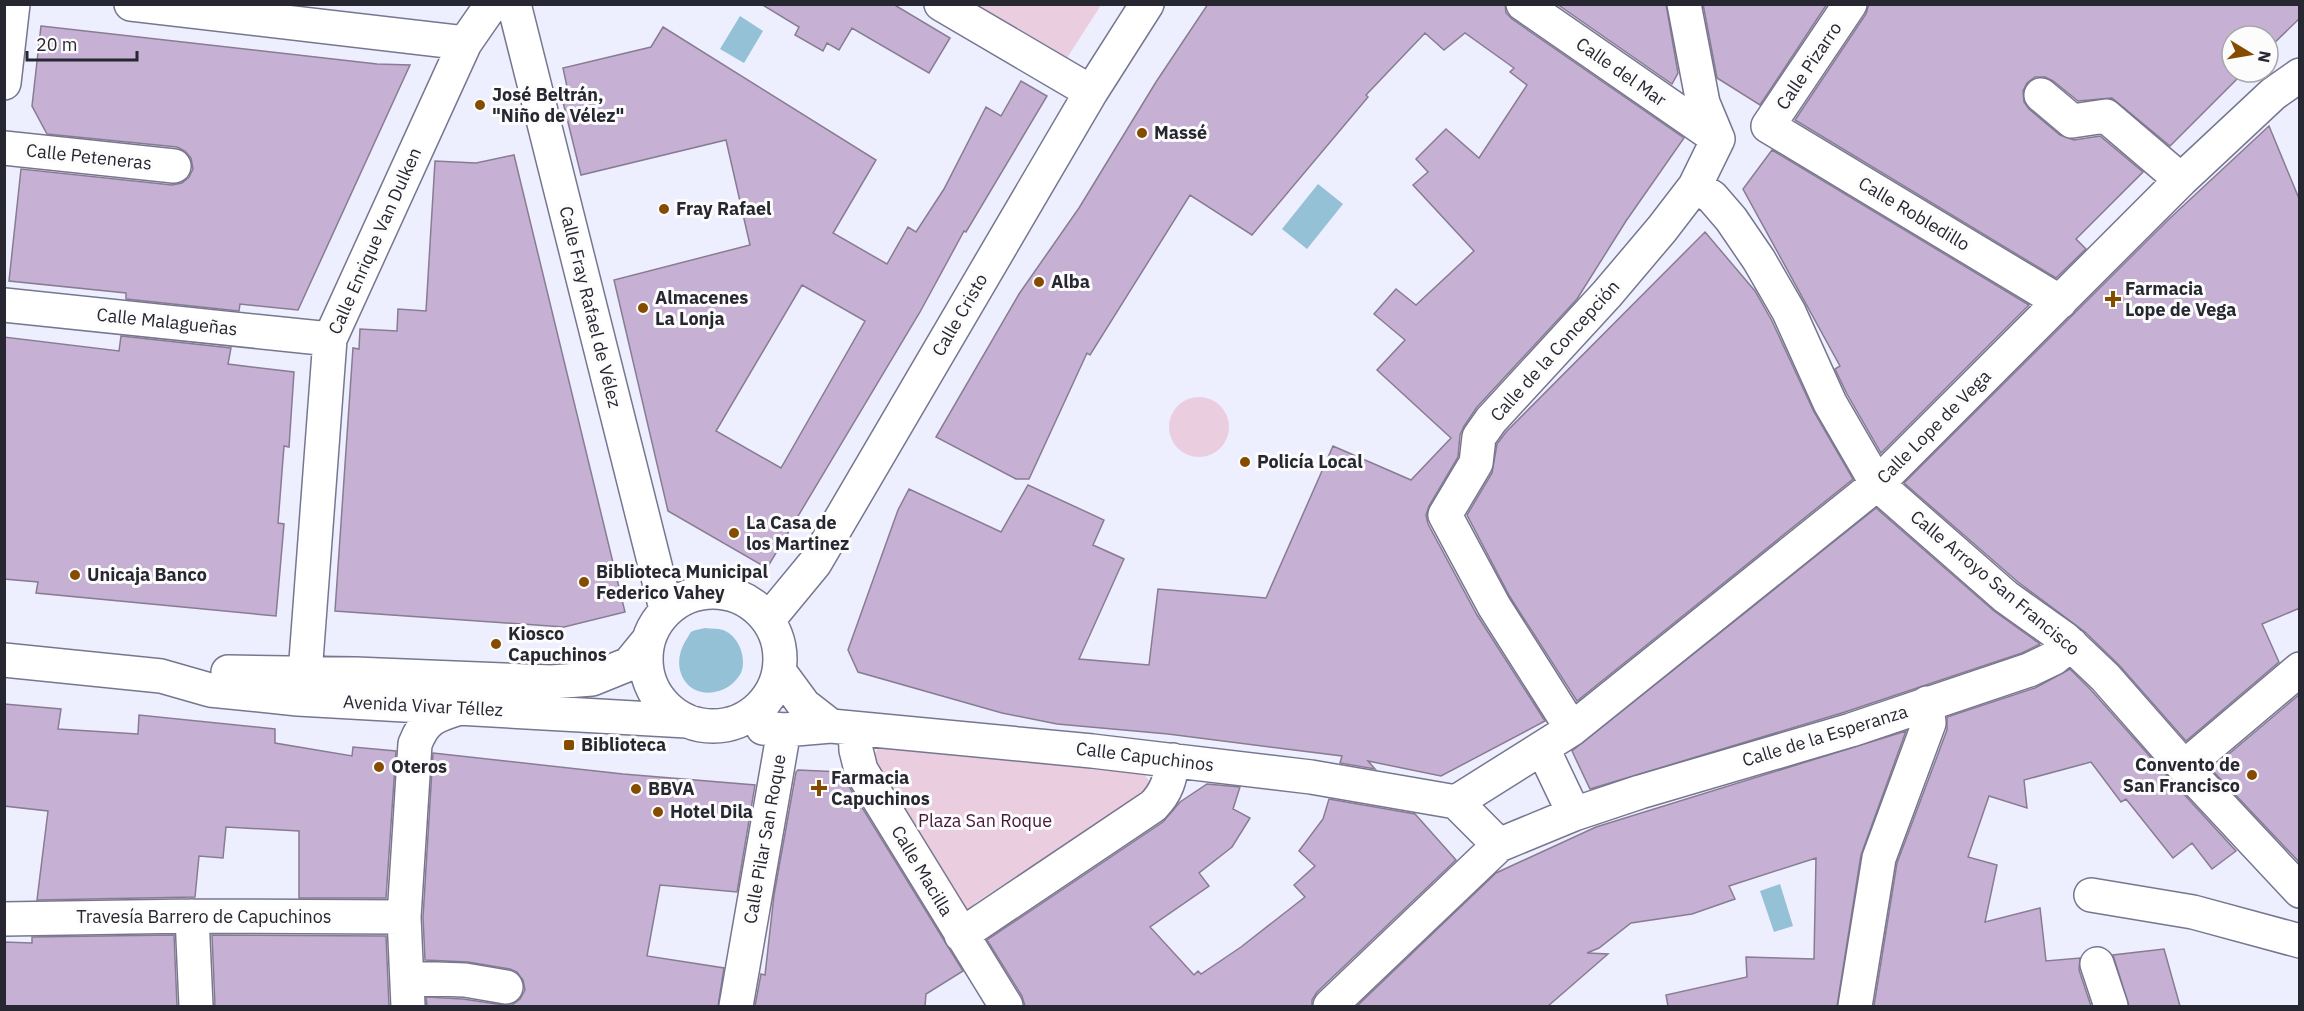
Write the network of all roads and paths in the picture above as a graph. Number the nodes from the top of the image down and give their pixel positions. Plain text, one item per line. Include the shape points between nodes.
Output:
1 (13, 4) edge
2 (131, 4) edge
3 (492, 4) edge
4 (514, 4) edge
5 (941, 4) edge
6 (1147, 4) edge
7 (1684, 4) edge
8 (1850, 4) edge
9 (1524, 5) edge
10 (228, 9) edge
11 (465, 43) junction
12 (2300, 75) edge
13 (4, 83) edge
14 (1091, 92) junction
15 (2041, 95) dead end
16 (1768, 126) junction
17 (1718, 139) junction
18 (4, 148) edge
19 (174, 166) dead end
20 (2181, 180) junction
21 (1695, 186) junction
22 (2060, 302) junction
23 (4, 305) edge
24 (330, 339) junction
25 (1877, 484) junction
26 (666, 609) junction
27 (768, 620) junction
28 (2070, 638) junction
29 (647, 642) junction
30 (4, 660) edge
31 (2300, 669) edge
32 (779, 671) junction
33 (305, 674) junction
34 (161, 676) junction
35 (1927, 704) junction
36 (460, 708) junction
37 (687, 722) junction
38 (726, 725) junction
39 (843, 728) junction
40 (1572, 729) junction
41 (784, 730) junction
42 (1543, 749) junction
43 (1173, 760) junction
44 (2184, 767) junction
45 (1456, 802) junction
46 (1574, 814) junction
47 (1499, 845) junction
48 (2300, 891) edge
49 (2091, 895) dead end
50 (192, 916) junction
51 (404, 916) junction
52 (4, 919) edge
53 (961, 935) junction
54 (2300, 941) edge
55 (2097, 964) dead end
56 (506, 987) dead end
57 (407, 992) edge
58 (196, 1006) edge
59 (736, 1006) edge
60 (1006, 1006) edge
61 (1330, 1006) edge
62 (1855, 1006) edge
63 (2111, 1006) edge

1 - 13 street
2 - 10 street
3 - 11 street, Calle Enrique Van Dulken
4 - 26 street, Calle Fray Rafael de Vélez
5 - 14 street
6 - 14 street, Calle Cristo
7 - 17 street via 1703,103
8 - 16 street, Calle Pizarro
9 - 17 street, Calle del Mar
10 - 11 street
11 - 24 street, Calle Enrique Van Dulken
12 - 20 street, Calle Lope de Vega via 2273,94
14 - 27 street, Calle Cristo via 815,563
15 - 20 street via 2072,121 2106,116
16 - 17 street
16 - 22 street, Calle Robledillo
17 - 21 street, Calle de la Concepción
18 - 19 street, Calle Peteneras
20 - 22 street, Calle Lope de Vega
21 - 25 street, Calle Arroyo San Francisco via 1712,197 1759,260 1789,312 1830,403
21 - 40 street, Calle de la Concepción via 1635,262 1491,420 1479,437 1476,463 1445,515 1494,606
22 - 25 street, Calle Lope de Vega
23 - 24 street, Calle Malagueñas
24 - 33 street, Calle Enrique Van Dulken
25 - 28 street, Calle Arroyo San Francisco via 2006,597
25 - 40 street, Calle Lope de Vega
26 - 27 street via 687,596 709,591 732,594 752,604
26 - 29 street
27 - 32 street via 780,653
28 - 35 street, Calle de la Esperanza via 2054,658 2029,670
28 - 44 street, Calle Arroyo San Francisco
29 - 33 street, Avenida Vivar Téllez via 629,664 592,679 550,682
29 - 37 street via 649,680 670,712
30 - 34 street, Avenida Vivar Téllez
31 - 44 street
32 - 38 street via 760,706
32 - 39 street via 804,705
33 - 34 street, Avenida Vivar Téllez via 214,672
34 - 36 street, Avenida Vivar Téllez via 210,690
35 - 46 street, Calle de la Esperanza
35 - 62 street via 1929,723 1878,858
36 - 37 street, Avenida Vivar Téllez
36 - 51 street via 435,716 421,727 415,744
37 - 38 street via 706,727
38 - 41 street, Calle Pilar San Roque
39 - 41 street, Calle Capuchinos
39 - 43 street, Calle Capuchinos
39 - 53 street, Calle Macilla via 856,750 861,770
40 - 42 street, Calle Lope de Vega
41 - 59 street, Calle Pilar San Roque
42 - 45 street, Calle Lope de Vega
42 - 46 street
43 - 45 street, Calle Capuchinos via 1311,777
43 - 53 street via 1170,781 1153,806
44 - 48 street, Calle Arroyo San Francisco
45 - 47 street
46 - 47 street, Calle de la Esperanza
47 - 61 street
49 - 54 street via 2193,912
50 - 51 street, Travesía Barrero de Capuchinos
50 - 52 street, Travesía Barrero de Capuchinos
50 - 58 street
51 - 57 street
53 - 60 street, Calle Macilla
55 - 63 street
56 - 57 street via 465,980

